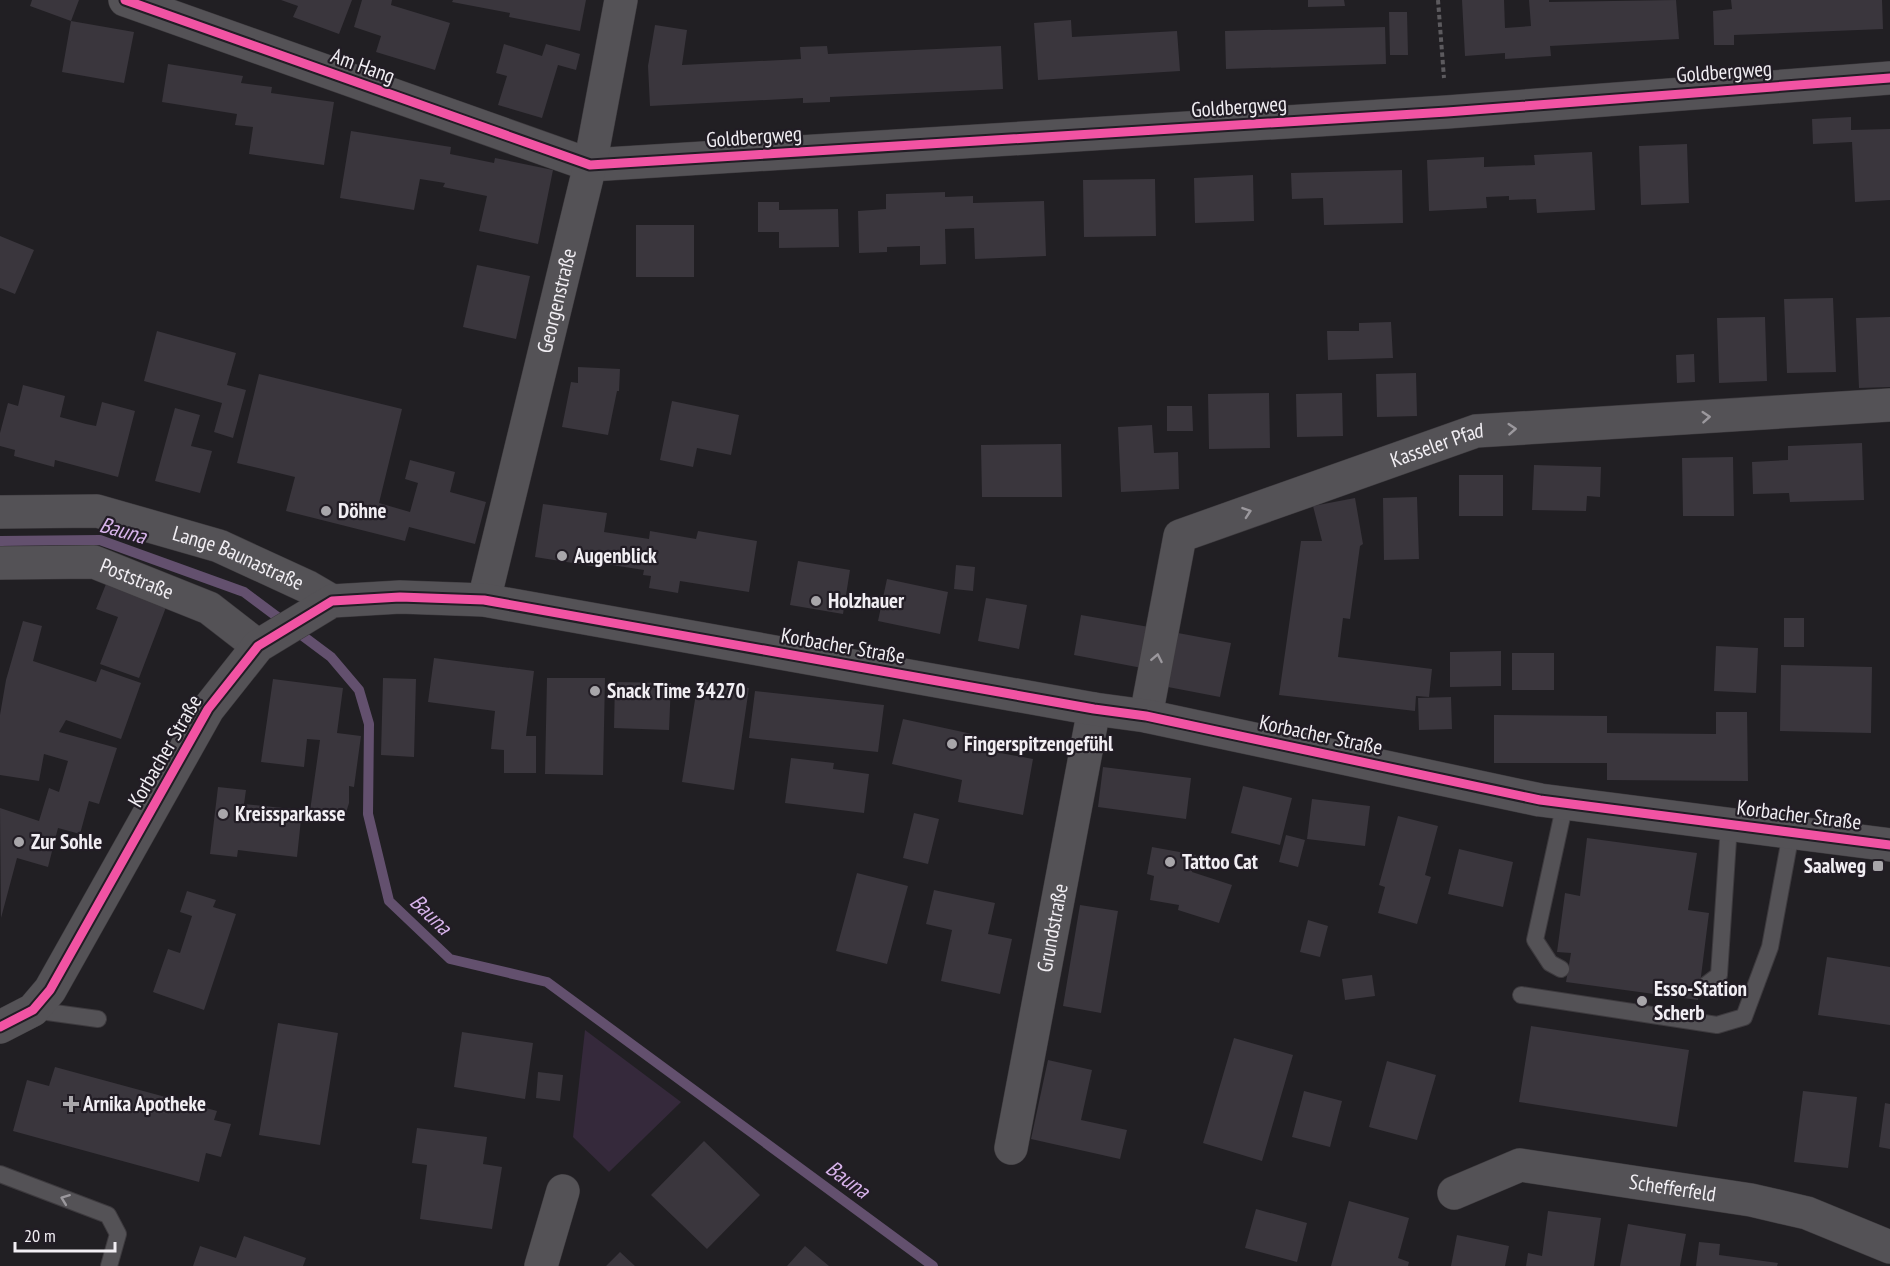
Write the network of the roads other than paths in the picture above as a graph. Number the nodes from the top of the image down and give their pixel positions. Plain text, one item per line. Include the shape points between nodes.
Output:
1 (125, 0) edge
2 (621, 0) edge
3 (1890, 78) edge
4 (590, 165) junction
5 (1890, 405) edge
6 (0, 512) edge
7 (0, 563) edge
8 (484, 600) junction
9 (332, 601) junction
10 (258, 646) junction
11 (1094, 709) junction
12 (1146, 716) junction
13 (1565, 803) junction
14 (1729, 825) junction
15 (1791, 833) junction
16 (1890, 845) edge
17 (1561, 969) dead end
18 (1702, 988) dead end
19 (1521, 995) dead end
20 (33, 1010) junction
21 (98, 1019) dead end
22 (0, 1027) edge
23 (1011, 1148) dead end
24 (0, 1174) edge
25 (563, 1191) dead end
26 (1454, 1193) dead end
27 (1890, 1247) edge
28 (109, 1266) edge
29 (542, 1266) edge

1 - 4 street, Am Hang
2 - 4 street, Georgenstraße
3 - 4 street, Goldbergweg via 1447,112
4 - 8 street, Georgenstraße
12 -> 5 street, Kasseler Pfad via 1180,536 1476,431
6 - 9 street, Lange Baunastraße via 97,511 219,546
7 - 10 street, Poststraße via 94,562 209,609
8 - 9 street, Korbacher Straße via 400,597
8 - 11 street, Korbacher Straße
9 - 10 street, Korbacher Straße
10 - 20 street, Korbacher Straße via 208,709 50,990
11 - 12 street, Korbacher Straße
11 - 23 street, Grundstraße
12 - 13 street, Korbacher Straße
13 - 14 street, Korbacher Straße
13 - 17 lane via 1535,940 1550,963
14 - 15 street, Korbacher Straße
14 - 18 lane via 1719,975
15 - 16 street, Korbacher Straße
15 - 19 lane via 1770,947 1744,1017 1717,1025
20 - 21 lane
20 - 22 street, Korbacher Straße
28 -> 24 lane via 118,1234 108,1215
25 - 29 street
26 - 27 street, Schefferfeld via 1520,1165 1751,1200 1807,1213

